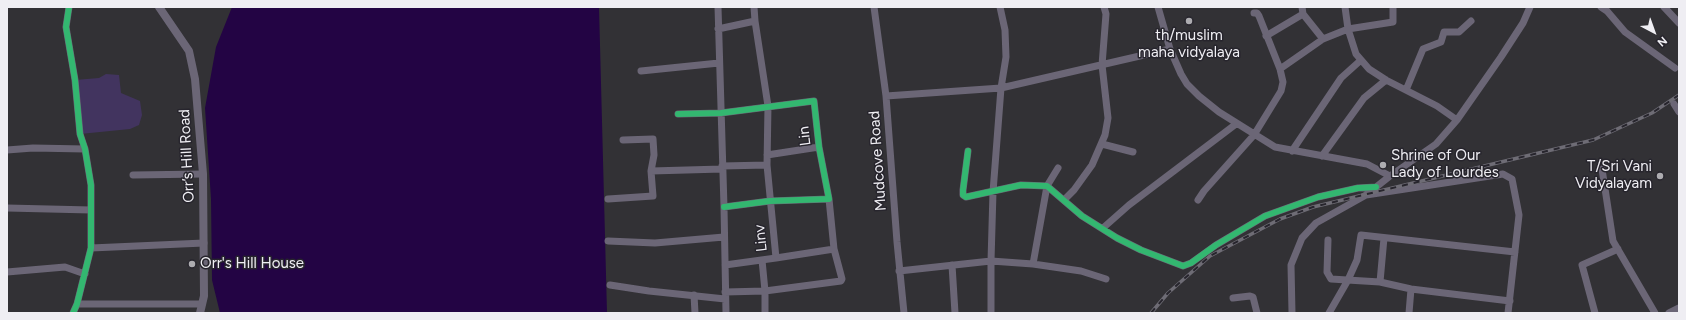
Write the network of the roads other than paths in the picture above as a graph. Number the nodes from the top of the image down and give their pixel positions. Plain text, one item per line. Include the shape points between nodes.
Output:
1 (69, 7) edge
2 (159, 7) edge
3 (718, 7) edge
4 (754, 7) edge
5 (874, 7) edge
6 (1000, 7) edge
7 (1104, 7) edge
8 (1158, 7) edge
9 (1345, 7) edge
10 (1393, 7) edge
11 (1530, 7) edge
12 (1601, 7) edge
13 (1664, 7) edge
14 (1302, 11) edge
15 (1254, 13) dead end
16 (755, 21) junction
17 (1471, 21) dead end
18 (1679, 23) edge
19 (718, 29) junction
20 (1348, 29) junction
21 (1266, 36) junction
22 (1323, 39) junction
23 (1170, 49) junction
24 (1361, 60) junction
25 (719, 63) junction
26 (1102, 65) junction
27 (1675, 68) dead end
28 (1280, 69) junction
29 (641, 71) dead end
30 (1386, 80) junction
31 (1001, 88) junction
32 (1406, 90) junction
33 (886, 96) junction
34 (1674, 104) dead end
35 (768, 106) junction
36 (721, 112) junction
37 (1679, 112) edge
38 (678, 114) dead end
39 (1457, 120) junction
40 (1236, 124) junction
41 (1254, 135) junction
42 (623, 140) dead end
43 (1102, 144) junction
44 (820, 147) junction
45 (85, 149) junction
46 (7, 150) edge
47 (1292, 150) junction
48 (968, 151) dead end
49 (1133, 152) dead end
50 (767, 155) junction
51 (1322, 156) junction
52 (766, 165) junction
53 (722, 167) junction
54 (1058, 168) dead end
55 (1602, 169) dead end
56 (651, 171) junction
57 (203, 174) junction
58 (133, 175) dead end
59 (1390, 176) junction
60 (1048, 186) junction
61 (1376, 187) junction
62 (993, 192) junction
63 (1366, 195) junction
64 (608, 199) dead end
65 (829, 199) junction
66 (1064, 200) junction
67 (1198, 200) dead end
68 (770, 201) junction
69 (724, 207) junction
70 (7, 208) edge
71 (91, 210) junction
72 (1103, 228) junction
73 (724, 237) junction
74 (1384, 238) junction
75 (1328, 240) dead end
76 (608, 241) dead end
77 (204, 243) junction
78 (91, 248) junction
79 (834, 249) junction
80 (1618, 249) junction
81 (1515, 252) junction
82 (776, 258) junction
83 (762, 260) junction
84 (991, 261) junction
85 (1033, 264) junction
86 (724, 265) junction
87 (952, 265) junction
88 (900, 271) junction
89 (7, 272) edge
90 (85, 274) junction
91 (1106, 279) dead end
92 (1348, 280) junction
93 (1380, 282) junction
94 (610, 285) dead end
95 (1411, 289) junction
96 (765, 292) junction
97 (694, 295) junction
98 (725, 296) junction
99 (1233, 298) dead end
100 (1510, 301) junction
101 (78, 304) junction
102 (202, 304) junction
103 (1679, 308) edge
104 (73, 313) edge
105 (200, 313) edge
106 (695, 313) edge
107 (726, 313) edge
108 (765, 313) edge
109 (904, 313) edge
110 (955, 313) edge
111 (991, 313) edge
112 (1257, 313) edge
113 (1292, 313) edge
114 (1329, 313) edge
115 (1409, 313) edge
116 (1508, 313) edge
117 (1595, 313) edge
118 (1655, 313) edge
119 (1669, 313) edge

1 - 45 street via 66,27 75,80 80,134
2 - 57 main road, Orr’s Hill Road via 189,51 193,65
3 - 19 street
4 - 16 street
5 - 33 street, Mudcove Road
6 - 31 street via 1005,30 1006,57
7 - 26 street via 1106,14
8 - 23 street
9 - 20 street
10 - 20 street via 1393,22
11 - 39 street via 1501,58
12 - 27 street via 1625,32
13 - 18 street
14 - 21 street
14 - 22 street
15 - 21 street via 1259,16
16 - 19 street
16 - 35 street
17 - 32 street via 1459,32 1444,32 1441,42 1424,49
19 - 25 street
20 - 22 street
20 - 24 street via 1356,54
21 - 28 street
22 - 28 street
23 - 26 street
23 - 40 street via 1187,84 1218,112
24 - 30 street via 1369,69
24 - 47 street via 1341,78
25 - 29 street
25 - 36 street
26 - 31 street
26 - 43 street via 1108,118
28 - 41 street via 1283,82 1281,91
30 - 32 street
30 - 51 street via 1364,98
31 - 33 street
31 - 62 street
32 - 39 street via 1438,106
33 - 88 street, Mudcove Road
34 - 37 street
35 - 36 street, Lin
35 - 44 street, Lin via 814,102
35 - 50 street
36 - 38 street, Lin
36 - 53 street
39 - 59 street via 1436,144
40 - 41 street
40 - 72 street via 1129,205
41 - 47 street via 1275,147
41 - 67 street
42 - 56 street via 652,139 654,155
43 - 49 street
43 - 66 street via 1092,165
44 - 50 street, Lin
44 - 65 street, Lin
45 - 46 street
45 - 71 street via 91,185
47 - 51 street
48 - 62 street via 964,195 966,198
50 - 52 street
51 - 59 street via 1367,164
52 - 53 street
52 - 68 street, Linv
53 - 56 street
53 - 69 street
54 - 60 street
55 - 80 street via 1613,241
56 - 64 street via 653,196
57 - 58 street
57 - 77 main road, Orr’s Hill Road
59 - 61 street
60 - 62 street via 1021,185
60 - 66 street
60 - 85 street
61 - 63 street
61 - 72 street via 1358,188 1318,197 1265,216 1183,266 1141,250
62 - 84 street
63 - 81 street via 1502,174 1512,179 1519,215
63 - 113 street via 1316,223 1302,238 1291,265
65 - 68 street
65 - 79 street, Lin
66 - 72 street via 1082,216
68 - 69 street
68 - 82 street, Linv
69 - 73 street
70 - 71 street
71 - 78 street
73 - 76 street via 655,243
73 - 86 street
74 - 81 street
74 - 92 street via 1361,235 1357,260
74 - 93 street
75 - 92 street via 1328,277
77 - 78 street
77 - 102 main road, Orr’s Hill Road
78 - 90 street
79 - 82 street
79 - 96 street, Lin via 842,281
80 - 117 street via 1582,265
80 - 118 street
81 - 100 street
82 - 83 street, Linv
83 - 86 street, Linv
83 - 96 street
84 - 85 street
84 - 87 street
84 - 111 street
85 - 91 street via 1082,271
86 - 98 street
87 - 88 street
87 - 110 street
88 - 109 street, Mudcove Road
89 - 90 street via 65,268
90 - 101 street
92 - 93 street
92 - 114 street
93 - 95 street
94 - 97 street, Lin
95 - 100 street
95 - 115 street
96 - 98 street, Lin
96 - 108 street
97 - 98 street, Lin
97 - 106 street
98 - 107 street
99 - 112 street via 1253,297
100 - 116 street
101 - 102 street
101 - 104 street
102 - 105 main road, Orr’s Hill Road
103 - 119 street

